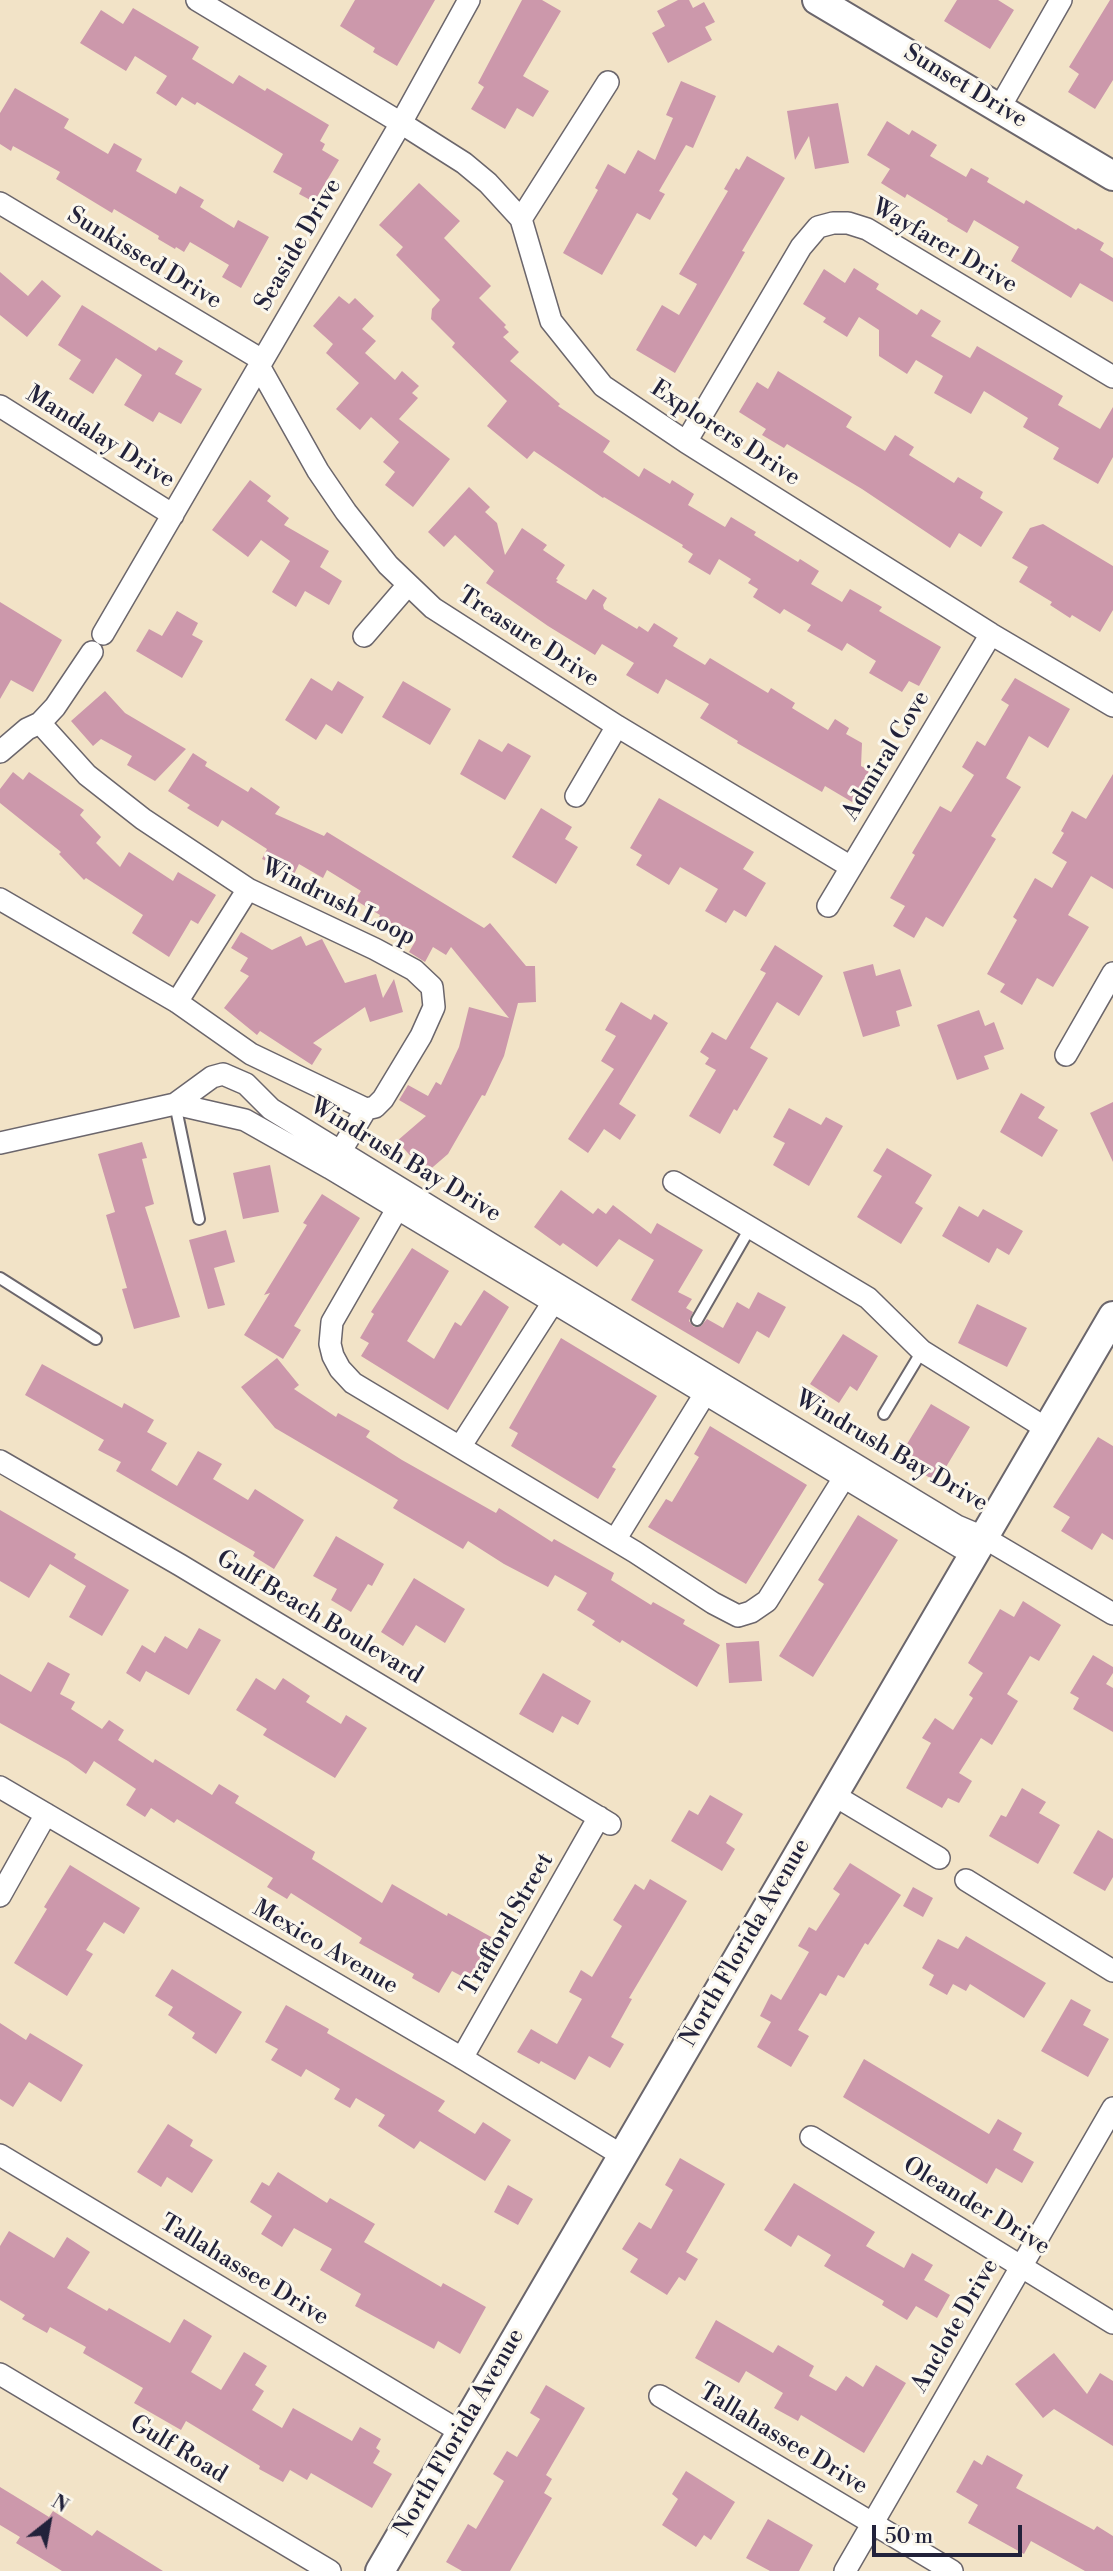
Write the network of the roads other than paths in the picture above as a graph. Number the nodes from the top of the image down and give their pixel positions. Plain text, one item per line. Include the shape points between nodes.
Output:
1 (197, 0) edge
2 (469, 0) edge
3 (817, 0) edge
4 (1061, 0) edge
5 (608, 82) dead end
6 (1000, 107) junction
7 (401, 123) junction
8 (1113, 176) edge
9 (0, 203) edge
10 (521, 219) junction
11 (260, 363) junction
12 (1113, 377) edge
13 (0, 406) edge
14 (686, 442) junction
15 (173, 515) junction
16 (407, 586) junction
17 (991, 634) junction
18 (364, 636) dead end
19 (1113, 706) edge
20 (40, 723) junction
21 (617, 726) junction
22 (0, 752) edge
23 (576, 796) dead end
24 (851, 867) junction
25 (248, 889) junction
26 (0, 899) edge
27 (828, 906) dead end
28 (1113, 972) edge
29 (177, 1002) junction
30 (1066, 1055) dead end
31 (257, 1096) junction
32 (175, 1104) junction
33 (366, 1109) junction
34 (245, 1120) junction
35 (0, 1143) edge
36 (335, 1160) junction
37 (674, 1182) dead end
38 (402, 1200) junction
39 (199, 1219) dead end
40 (750, 1228) junction
41 (0, 1278) edge
42 (558, 1294) junction
43 (1113, 1316) edge
44 (697, 1320) dead end
45 (96, 1339) dead end
46 (922, 1351) junction
47 (710, 1385) junction
48 (884, 1414) dead end
49 (1047, 1429) junction
50 (460, 1447) junction
51 (0, 1461) edge
52 (849, 1469) junction
53 (983, 1536) junction
54 (615, 1539) junction
55 (1113, 1614) edge
56 (0, 1787) edge
57 (832, 1794) junction
58 (46, 1814) junction
59 (604, 1820) joint
60 (939, 1858) dead end
61 (966, 1880) dead end
62 (0, 1896) edge
63 (1113, 1971) edge
64 (462, 2058) junction
65 (1113, 2108) edge
66 (811, 2137) dead end
67 (0, 2155) edge
68 (622, 2156) junction
69 (1022, 2264) junction
70 (1113, 2323) edge
71 (0, 2374) edge
72 (660, 2396) dead end
73 (461, 2432) junction
74 (872, 2524) junction
75 (330, 2571) edge
76 (380, 2571) edge
77 (845, 2571) edge
78 (952, 2571) edge

1 - 7 street, Explorers Drive
2 - 7 street, Seaside Drive
3 - 6 street, Sunset Drive
4 - 6 street
5 - 10 street
6 - 8 street, Sunset Drive
7 - 10 street, Explorers Drive via 464,163
7 - 11 street, Seaside Drive
9 - 11 street, Sunkissed Drive
10 - 14 street, Explorers Drive via 551,321 603,386
11 - 15 street, Seaside Drive
11 - 16 street, Treasure Drive via 335,496
12 - 14 street, Wayfarer Drive via 867,229 832,223 818,227 801,247
13 - 15 street, Mandalay Drive
14 - 17 street, Explorers Drive
15 - 20 street, Seaside Drive via 97,643
16 - 18 street
16 - 21 street, Treasure Drive via 450,620
17 - 19 street, Explorers Drive
17 - 24 street, Admiral Cove
20 - 22 street
20 - 25 street, Windrush Loop via 87,775 143,819
21 - 23 street
21 - 24 street, Treasure Drive
24 - 27 street, Admiral Cove
25 - 29 street
25 - 33 street, Windrush Loop via 375,949 414,970 432,987 434,1007 421,1036 383,1100
26 - 29 street
28 - 30 street
29 - 33 street via 251,1054
31 - 32 street, Windrush Bay Drive via 246,1084 223,1074
31 - 34 street
31 - 36 street, Windrush Bay Drive
32 - 34 street, Windrush Bay Drive
32 - 35 street, Windrush Bay Drive
32 - 39 lane
33 - 36 street
34 - 36 street, Windrush Bay Drive
36 - 38 street, Windrush Bay Drive
37 - 40 street
38 - 42 street, Windrush Bay Drive
38 - 50 street via 332,1322 333,1356 353,1382
40 - 44 lane
40 - 46 street via 868,1297
41 - 45 lane
42 - 47 street, Windrush Bay Drive
42 - 50 street
43 - 49 street, North Florida Avenue
46 - 48 lane
46 - 49 street
47 - 52 street, Windrush Bay Drive
47 - 54 street
49 - 53 street, North Florida Avenue
50 - 54 street
51 - 59 street, Gulf Beach Boulevard
52 - 53 street, Windrush Bay Drive
52 - 54 street via 766,1601 738,1616
53 - 55 street, Windrush Bay Drive
53 - 57 street, North Florida Avenue
56 - 58 street, Mexico Avenue
57 - 60 street
57 - 68 street, North Florida Avenue
58 - 62 street
58 - 64 street, Mexico Avenue
59 - 64 street, Trafford Street
61 - 63 street
64 - 68 street, Mexico Avenue
65 - 69 street, Anclote Drive
66 - 69 street, Oleander Drive
67 - 73 street, Tallahassee Drive
68 - 73 street, North Florida Avenue
69 - 70 street, Oleander Drive
69 - 74 street, Anclote Drive
71 - 75 street, Gulf Road
72 - 74 street, Tallahassee Drive
73 - 76 street, North Florida Avenue
74 - 77 street, Anclote Drive
74 - 78 street, Tallahassee Drive

